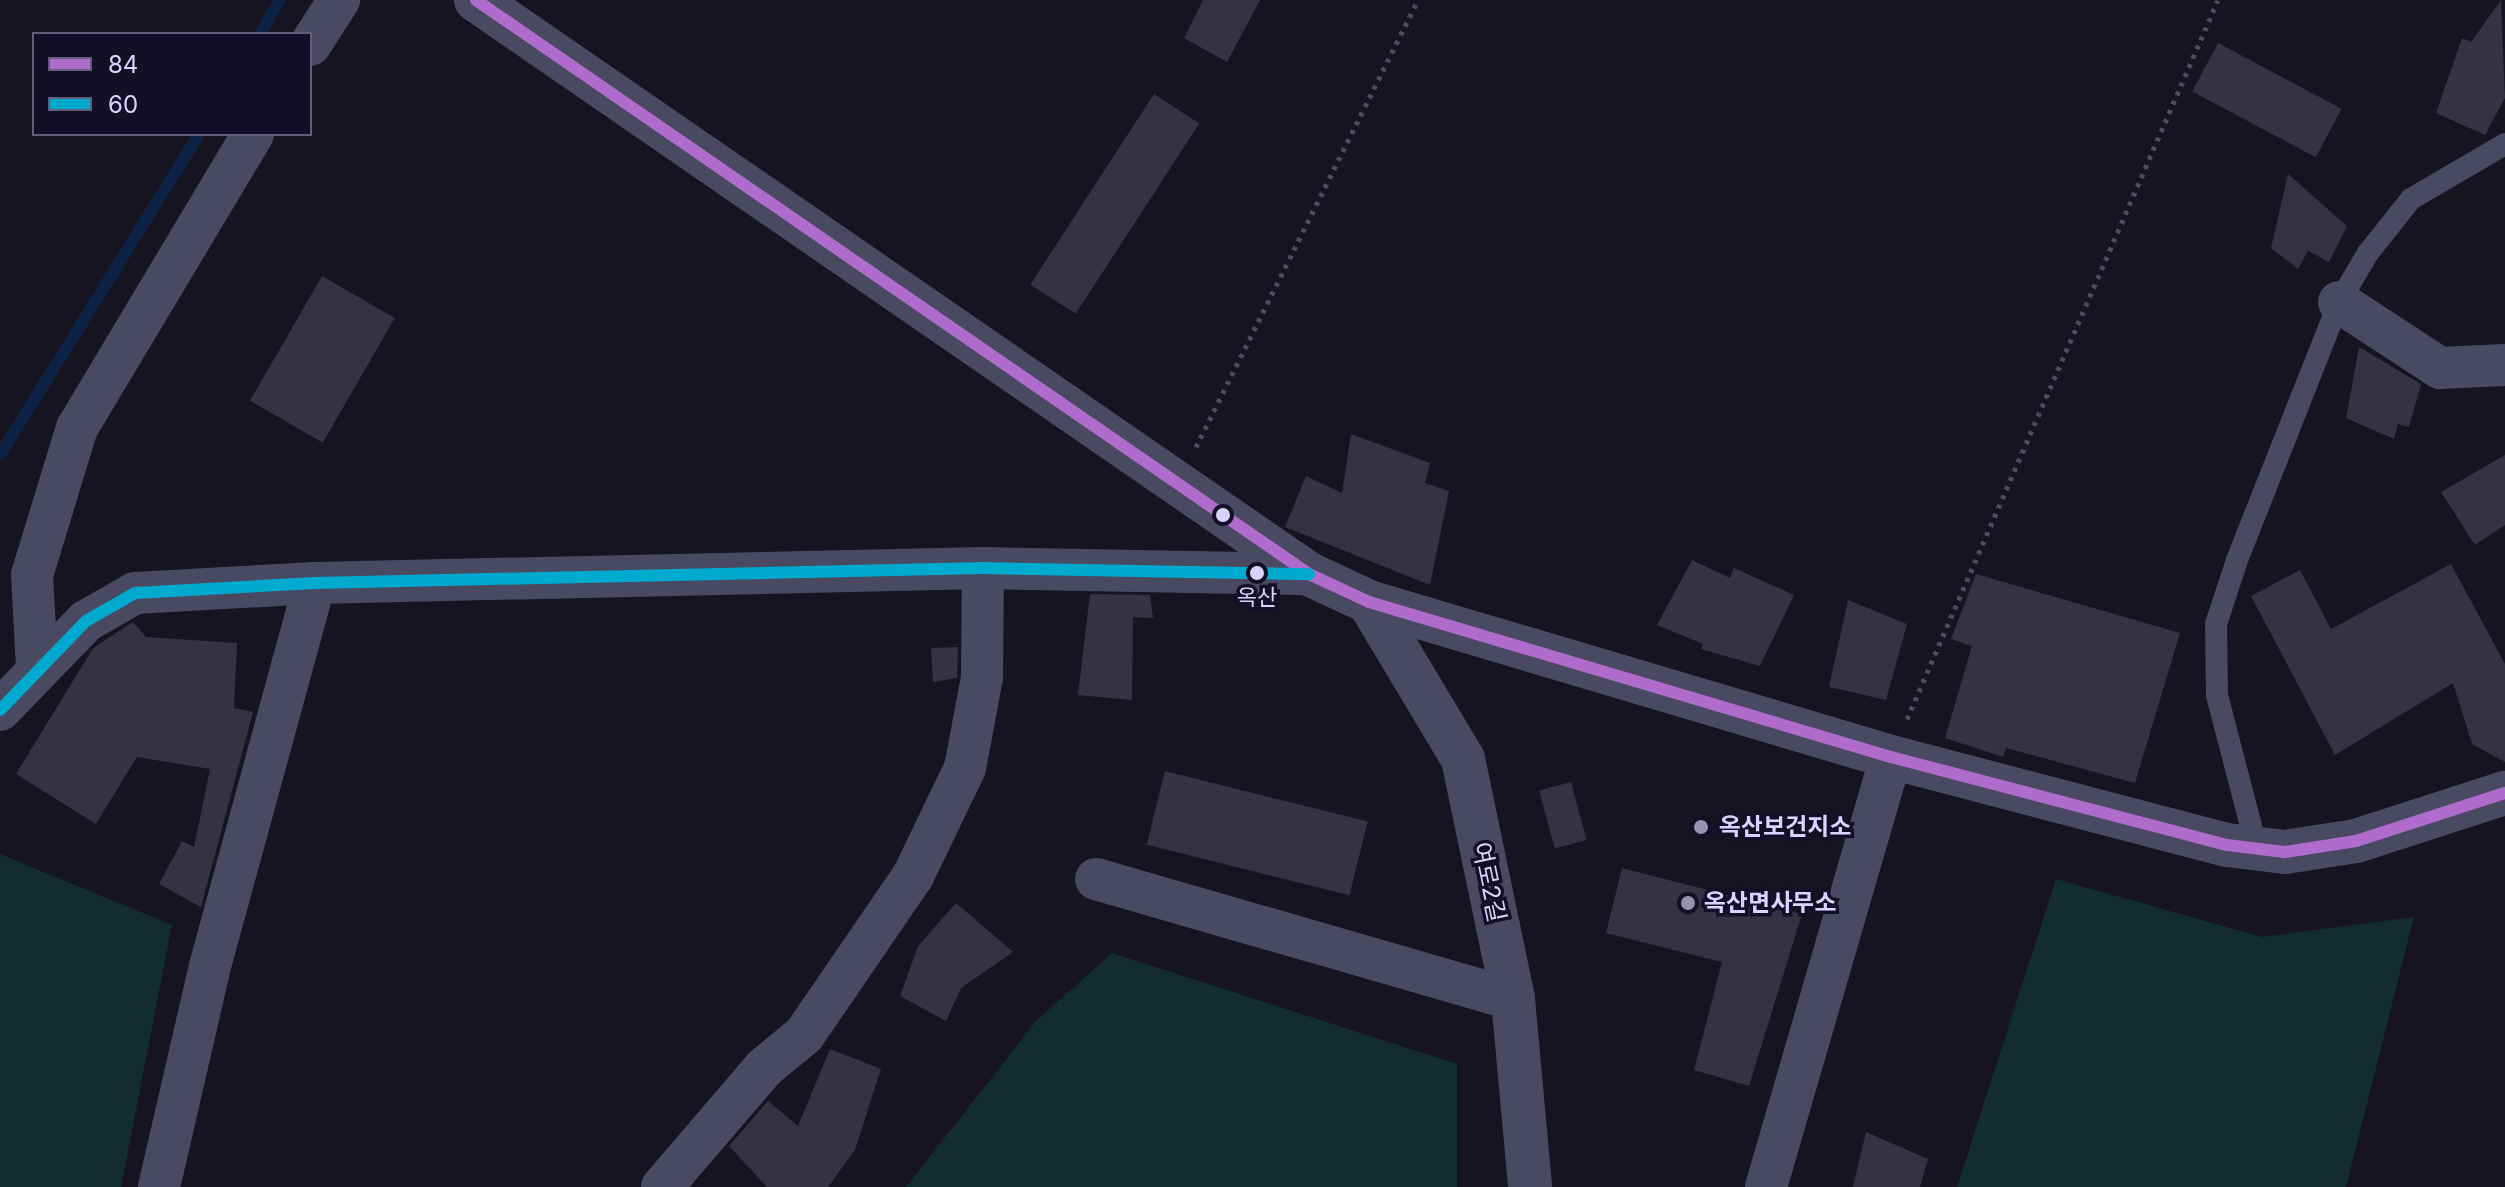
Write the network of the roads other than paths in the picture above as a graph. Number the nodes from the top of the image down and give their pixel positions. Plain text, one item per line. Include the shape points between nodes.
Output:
1 (339, 0) edge
2 (476, 0) edge
3 (312, 42) edge
4 (252, 136) edge
5 (2505, 144) edge
6 (2339, 302) junction
7 (2505, 365) edge
8 (983, 568) junction
9 (1309, 574) junction
10 (315, 583) junction
11 (1369, 602) junction
12 (37, 667) junction
13 (0, 710) edge
14 (1891, 757) junction
15 (2505, 793) edge
16 (2257, 849) junction
17 (1096, 879) dead end
18 (1513, 999) junction
19 (159, 1187) edge
20 (662, 1187) edge
21 (1530, 1187) edge
22 (1766, 1187) edge

1 - 3 street
2 - 9 street
4 - 12 street via 77,428 32,575
5 - 6 lane via 2411,199
6 - 7 street via 2440,368
6 - 16 lane via 2216,624 2217,695
8 - 9 street
8 - 10 street
8 - 20 street via 982,677 965,768 913,876 804,1035 755,1078
9 - 11 street
10 - 12 street via 135,593 86,621
10 - 19 street via 210,966
11 - 14 street
11 - 18 street, 여로2길 via 1463,759
12 - 13 street
14 - 16 street
14 - 22 street
15 - 16 street via 2356,841 2285,852
17 - 18 street
18 - 21 street, 여로2길

